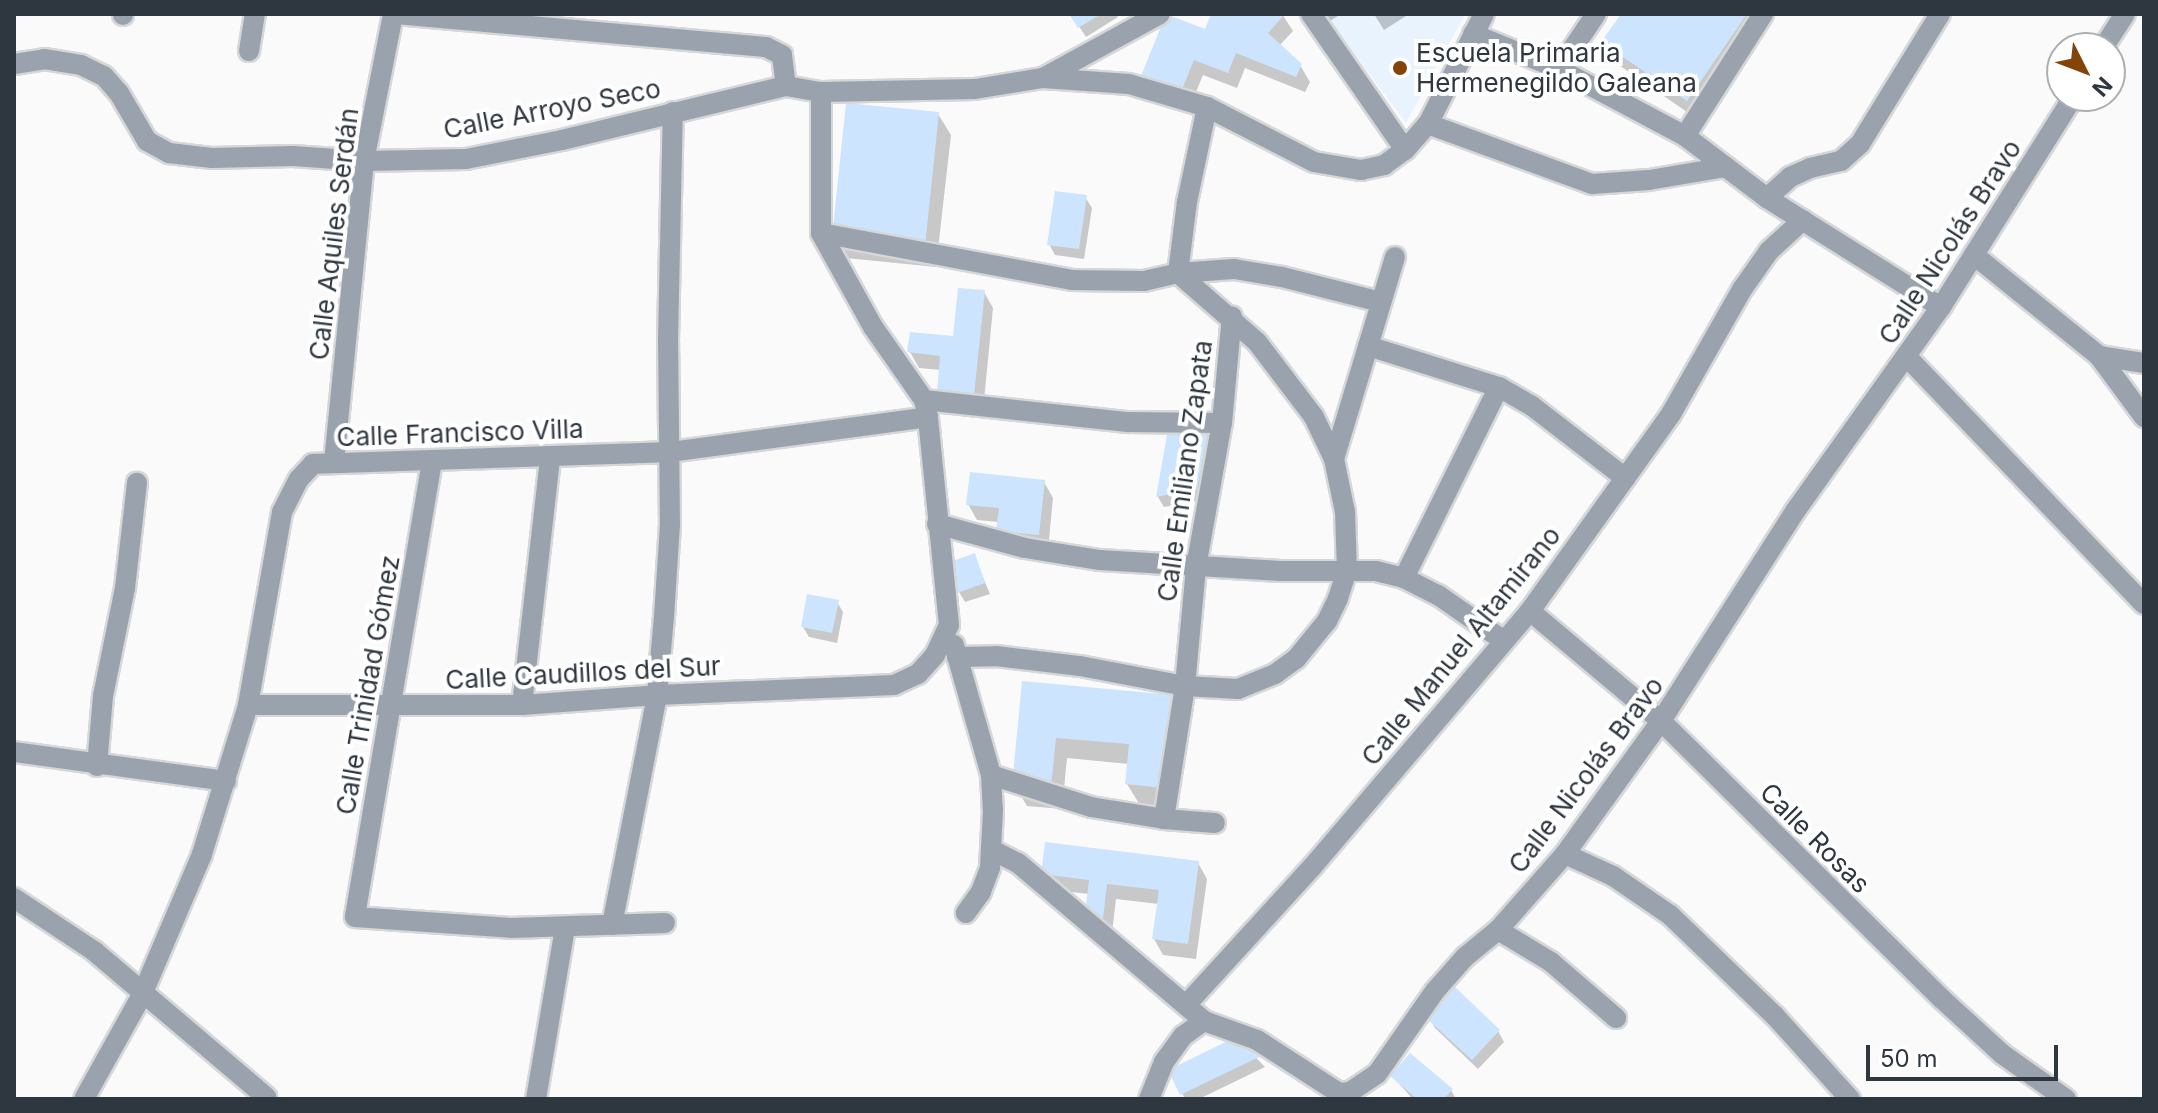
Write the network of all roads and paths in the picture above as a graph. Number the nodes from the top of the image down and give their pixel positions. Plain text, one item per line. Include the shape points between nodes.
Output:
1 (255, 14) edge
2 (402, 14) edge
3 (1160, 14) edge
4 (1311, 14) edge
5 (1484, 14) edge
6 (1596, 14) edge
7 (1763, 14) edge
8 (1940, 14) edge
9 (1473, 34) junction
10 (249, 51) dead end
11 (14, 64) edge
12 (1559, 69) junction
13 (1043, 78) junction
14 (786, 86) junction
15 (821, 92) junction
16 (1207, 107) junction
17 (673, 112) junction
18 (2064, 112) edge
19 (1428, 124) junction
20 (1685, 136) junction
21 (1405, 150) junction
22 (364, 161) junction
23 (1726, 167) junction
24 (1767, 198) junction
25 (1803, 220) junction
26 (821, 233) junction
27 (1974, 255) junction
28 (1395, 257) dead end
29 (1178, 273) junction
30 (1381, 302) junction
31 (1941, 307) junction
32 (1232, 316) junction
33 (1368, 346) junction
34 (2099, 356) junction
35 (1907, 357) junction
36 (2144, 363) edge
37 (1499, 387) junction
38 (926, 408) junction
39 (2144, 417) edge
40 (1222, 423) junction
41 (670, 452) junction
42 (550, 458) junction
43 (1334, 459) junction
44 (432, 461) junction
45 (334, 462) junction
46 (1625, 478) junction
47 (137, 483) dead end
48 (937, 524) junction
49 (1196, 567) junction
50 (1347, 571) junction
51 (1404, 578) junction
52 (2144, 604) edge
53 (1530, 611) junction
54 (949, 625) junction
55 (1504, 641) junction
56 (957, 657) junction
57 (1185, 686) junction
58 (657, 695) junction
59 (248, 705) junction
60 (522, 705) junction
61 (389, 706) junction
62 (1661, 721) junction
63 (14, 752) edge
64 (97, 766) junction
65 (991, 775) junction
66 (226, 781) junction
67 (1164, 819) junction
68 (1215, 823) dead end
69 (992, 850) junction
70 (1565, 854) junction
71 (14, 898) edge
72 (966, 913) dead end
73 (665, 923) dead end
74 (612, 925) junction
75 (565, 927) junction
76 (1498, 930) junction
77 (142, 995) junction
78 (1186, 1005) junction
79 (1616, 1018) dead end
80 (1204, 1021) junction
81 (266, 1097) dead end
82 (1152, 1097) edge
83 (84, 1099) edge
84 (536, 1099) edge
85 (1850, 1099) edge
86 (2066, 1099) edge

1 - 10 street
2 - 14 street via 766,47 782,55
2 - 22 street, Calle Aquiles Serdán
3 - 13 street, Calle Arroyo Seco
4 - 21 street
5 - 9 street, Calle Arroyo Seco
6 - 12 street
7 - 20 street
8 - 24 street via 1860,144 1841,161 1790,177
9 - 12 street
9 - 19 street, Calle Arroyo Seco
11 - 22 street, Calle Arroyo Seco via 44,59 81,65 104,76 147,141 169,153
12 - 20 street
13 - 15 street, Calle Arroyo Seco via 975,89
13 - 16 street, Calle Arroyo Seco via 1129,84
14 - 15 street, Calle Arroyo Seco
14 - 17 street, Calle Arroyo Seco
15 - 26 street
16 - 21 street, Calle Arroyo Seco via 1314,162 1361,170 1384,165
16 - 29 street
17 - 22 street, Calle Arroyo Seco via 466,159
17 - 41 street
18 - 27 street, Calle Nicolás Bravo
19 - 21 street, Calle Arroyo Seco
19 - 23 street via 1592,184
20 - 23 street
22 - 45 street, Calle Aquiles Serdán
23 - 24 street
24 - 25 street
25 - 31 street
25 - 46 street, Calle Manuel Altamirano via 1769,251 1743,288 1671,414
26 - 29 street via 1072,280 1144,281
26 - 38 street
27 - 31 street, Calle Nicolás Bravo
27 - 34 street
28 - 30 street
29 - 30 street via 1234,269
29 - 32 street, Calle Emiliano Zapata
30 - 33 street
31 - 35 street, Calle Nicolás Bravo
32 - 40 street, Calle Emiliano Zapata
32 - 43 street via 1314,417
33 - 37 street
33 - 43 street
34 - 36 street
34 - 39 street
35 - 52 street
35 - 62 street, Calle Nicolás Bravo via 1796,510
37 - 46 street
37 - 51 street
38 - 40 street, Calle Francisco Villa
38 - 41 street, Calle Francisco Villa
38 - 48 street
40 - 49 street, Calle Emiliano Zapata
41 - 42 street, Calle Francisco Villa
41 - 58 street
42 - 44 street, Calle Francisco Villa
42 - 60 street
43 - 50 street via 1345,512
44 - 45 street, Calle Francisco Villa
44 - 61 street, Calle Trinidad Gómez
45 - 59 street, Calle Francisco Villa via 313,464 282,512
46 - 53 street, Calle Manuel Altamirano
47 - 64 street
48 - 49 street via 1025,548
48 - 54 street
49 - 50 street
49 - 57 street, Calle Emiliano Zapata
50 - 51 street
50 - 57 street via 1327,621 1296,659 1275,674 1238,689
51 - 55 street
53 - 55 street, Calle Manuel Altamirano
53 - 62 street, Calle Rosas
54 - 56 street
54 - 58 street, Calle Caudillos del Sur via 935,655 918,674 894,685
55 - 78 street, Calle Manuel Altamirano via 1313,866
56 - 57 street via 996,656
56 - 65 street
57 - 67 street, Calle Emiliano Zapata
58 - 60 street, Calle Caudillos del Sur
58 - 74 street
59 - 61 street, Calle Caudillos del Sur
59 - 66 street, Calle Francisco Villa
60 - 61 street, Calle Caudillos del Sur
61 - 75 street, Calle Trinidad Gómez via 355,917
62 - 70 street, Calle Nicolás Bravo
62 - 86 street, Calle Rosas via 1942,999 2002,1054
63 - 64 street
64 - 66 street
65 - 67 street via 1091,807
65 - 69 street
66 - 77 street, Calle Francisco Villa via 202,854
67 - 68 street
69 - 72 street via 981,892
69 - 78 street, Calle Nicolás Bravo via 1018,863
70 - 76 street, Calle Nicolás Bravo
70 - 85 street via 1613,876 1670,915 1775,1016
71 - 77 street via 75,936
73 - 74 street
74 - 75 street
75 - 84 street
76 - 79 street via 1551,962
76 - 80 street, Calle Nicolás Bravo via 1435,991 1377,1074 1350,1092 1329,1090 1257,1040
77 - 81 street
77 - 83 street, Calle Francisco Villa
78 - 80 street, Calle Nicolás Bravo
80 - 82 street via 1171,1053

